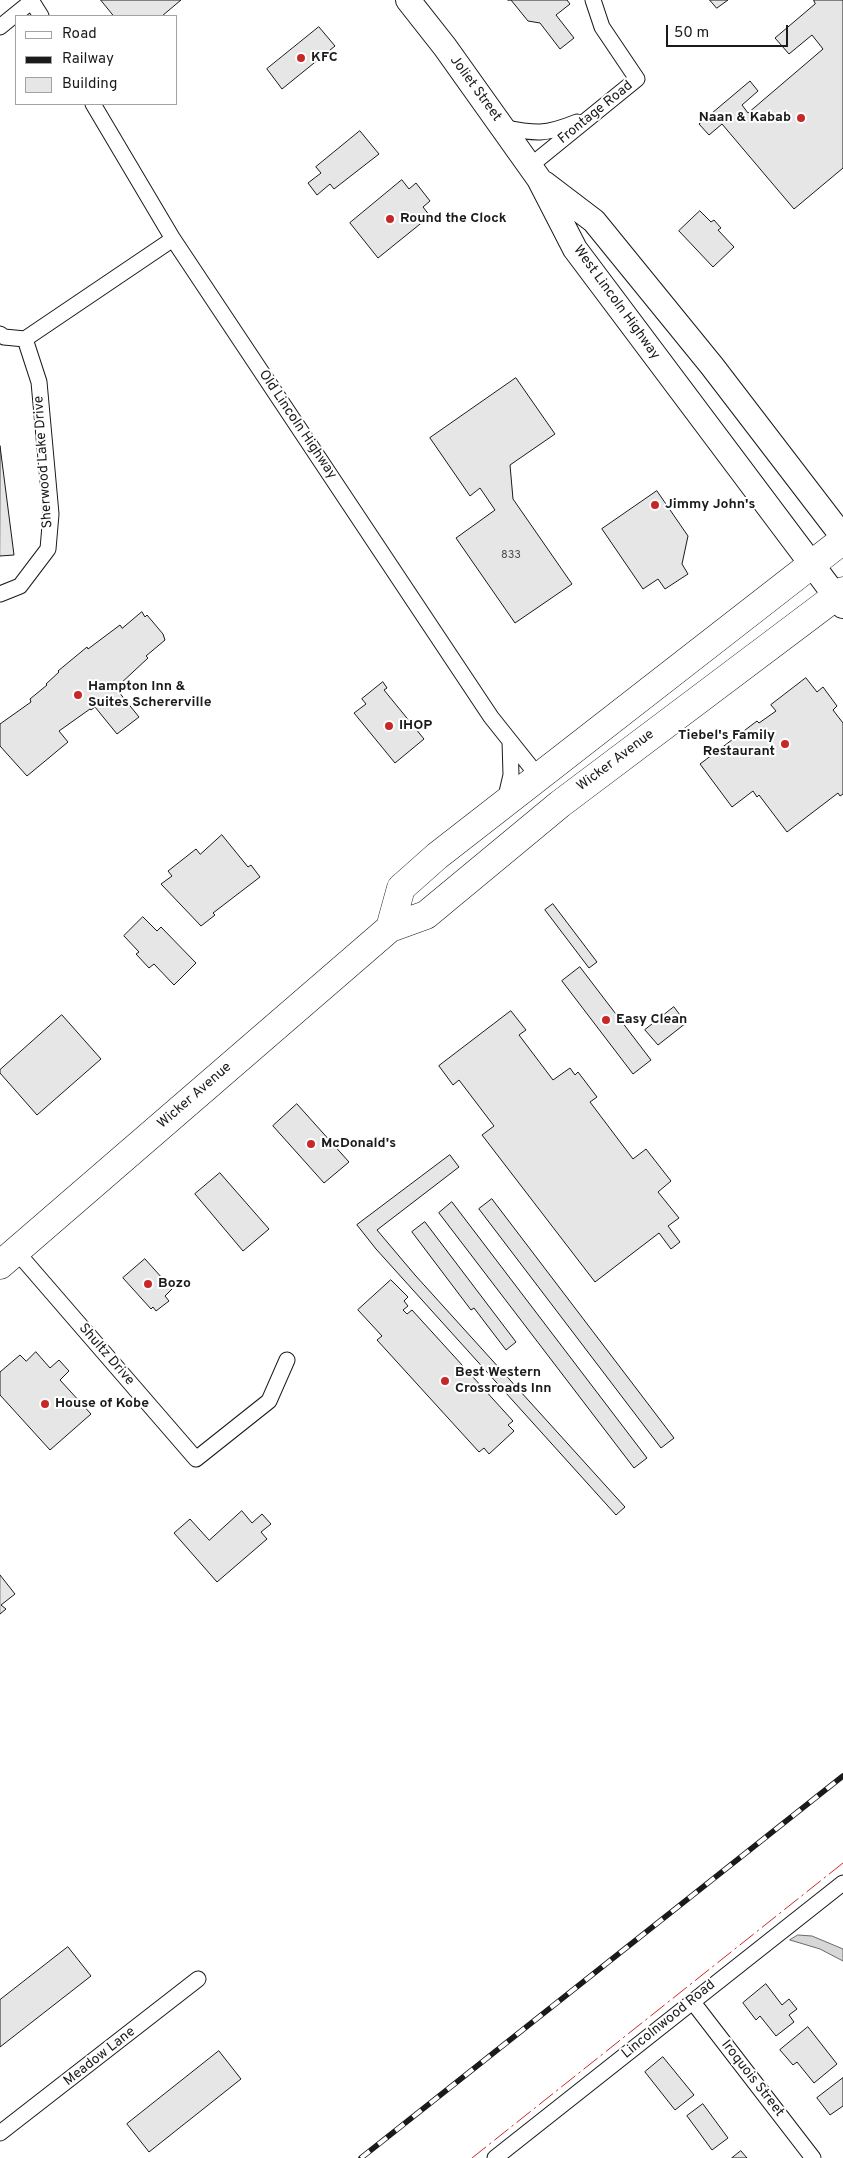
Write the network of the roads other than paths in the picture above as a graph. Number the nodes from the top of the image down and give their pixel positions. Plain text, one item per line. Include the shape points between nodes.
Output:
1 (32, 0) edge
2 (408, 0) edge
3 (593, 0) edge
4 (40, 15) edge
5 (0, 27) edge
6 (94, 105) edge
7 (590, 117) junction
8 (502, 127) junction
9 (534, 172) junction
10 (173, 239) junction
11 (0, 334) edge
12 (25, 339) junction
13 (843, 538) edge
14 (811, 564) junction
15 (0, 594) edge
16 (841, 598) edge
17 (510, 741) junction
18 (538, 776) junction
19 (504, 804) junction
20 (487, 864) junction
21 (390, 928) junction
22 (8, 1258) edge
23 (287, 1360) dead end
24 (843, 1882) edge
25 (198, 1979) dead end
26 (692, 2001) junction
27 (0, 2133) edge
28 (496, 2158) edge
29 (813, 2158) edge

1 - 4 street
1 - 5 street
2 - 8 main road, Joliet Street
3 - 7 street, Frontage Road via 602,27 637,79
6 - 10 street, Old Lincoln Highway
7 - 8 street via 553,131 531,132
7 - 9 street, Frontage Road
8 - 9 main road, Joliet Street
9 - 13 main road via 594,222 712,366
9 - 14 main road, West Lincoln Highway via 575,250
10 - 12 street
10 - 17 street, Old Lincoln Highway
11 - 12 street
12 - 15 street, Sherwood Lake Drive via 39,382 51,514 48,550 20,586
13 - 14 highway
14 - 16 main road, West Lincoln Highway
14 - 18 highway
16 - 20 highway, Wicker Avenue via 811,613 560,804
17 - 18 street, Old Lincoln Highway
17 - 19 street via 511,776
18 - 19 highway
18 - 20 highway via 546,792 486,848
19 - 21 highway via 436,856 401,888
20 - 21 highway, Wicker Avenue via 426,916
21 - 22 highway, Wicker Avenue
22 - 23 street, Shultz Drive via 196,1459 270,1401
24 - 26 street, Lincolnwood Road
25 - 27 street, Meadow Lane
26 - 28 street, Lincolnwood Road
26 - 29 street, Iroquois Street

